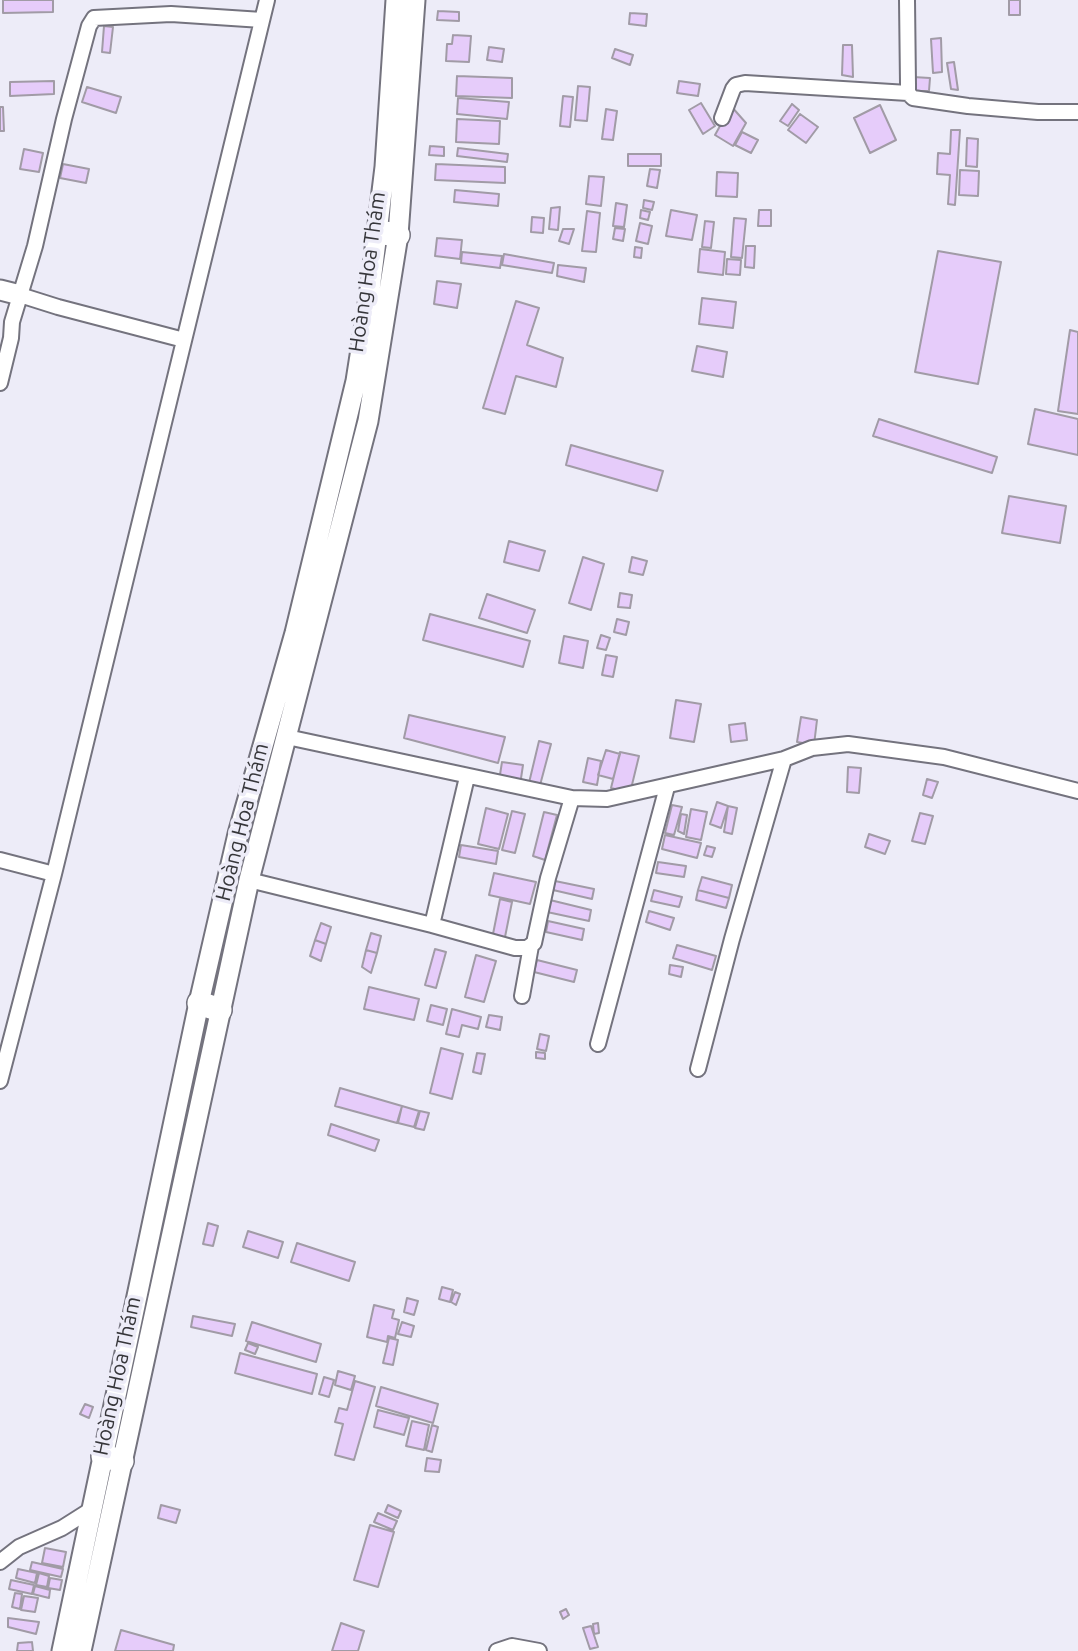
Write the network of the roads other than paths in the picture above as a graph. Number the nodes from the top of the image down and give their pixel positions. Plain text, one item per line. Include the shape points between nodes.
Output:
1 (267, 0) edge
2 (396, 0) edge
3 (415, 0) edge
4 (907, 0) edge
5 (262, 20) junction
6 (908, 93) junction
7 (1078, 112) edge
8 (722, 118) dead end
9 (388, 233) junction
10 (0, 290) edge
11 (20, 295) junction
12 (184, 340) junction
13 (0, 383) edge
14 (287, 737) junction
15 (784, 759) junction
16 (467, 777) junction
17 (667, 787) junction
18 (1078, 791) edge
19 (572, 798) junction
20 (0, 860) edge
21 (54, 874) junction
22 (249, 880) junction
23 (432, 925) junction
24 (531, 946) junction
25 (522, 996) dead end
26 (210, 1007) junction
27 (598, 1044) dead end
28 (698, 1069) dead end
29 (0, 1081) edge
30 (112, 1459) junction
31 (92, 1509) junction
32 (0, 1562) edge
33 (62, 1651) edge
34 (81, 1651) edge
35 (498, 1651) edge
36 (539, 1651) edge

1 - 5 street
2 - 9 main road, Hoàng Hoa Thám via 385,167
3 - 9 main road, Hoàng Hoa Thám
4 - 6 street
5 - 11 street via 171,14 94,18
5 - 12 street
6 - 7 street via 913,98 968,106
6 - 8 street via 745,83 733,89
9 - 14 main road, Hoàng Hoa Thám via 368,421
9 - 26 main road, Hoàng Hoa Thám via 340,455 238,834
10 - 11 main road
11 - 12 street
11 - 13 street
12 - 21 street
14 - 16 street
14 - 22 main road, Hoàng Hoa Thám
15 - 17 street
15 - 18 street via 812,748 848,744 944,757
15 - 28 street
16 - 19 street
16 - 23 street
17 - 19 street via 607,799
17 - 27 street
19 - 24 street
20 - 21 street
21 - 29 street
22 - 23 street
22 - 26 main road, Hoàng Hoa Thám
23 - 24 street via 515,948
24 - 25 street
26 - 30 main road, Hoàng Hoa Thám
30 - 31 main road, Hoàng Hoa Thám
30 - 34 main road, Hoàng Hoa Thám
31 - 32 street
31 - 33 main road, Hoàng Hoa Thám
35 - 36 street via 512,1646

